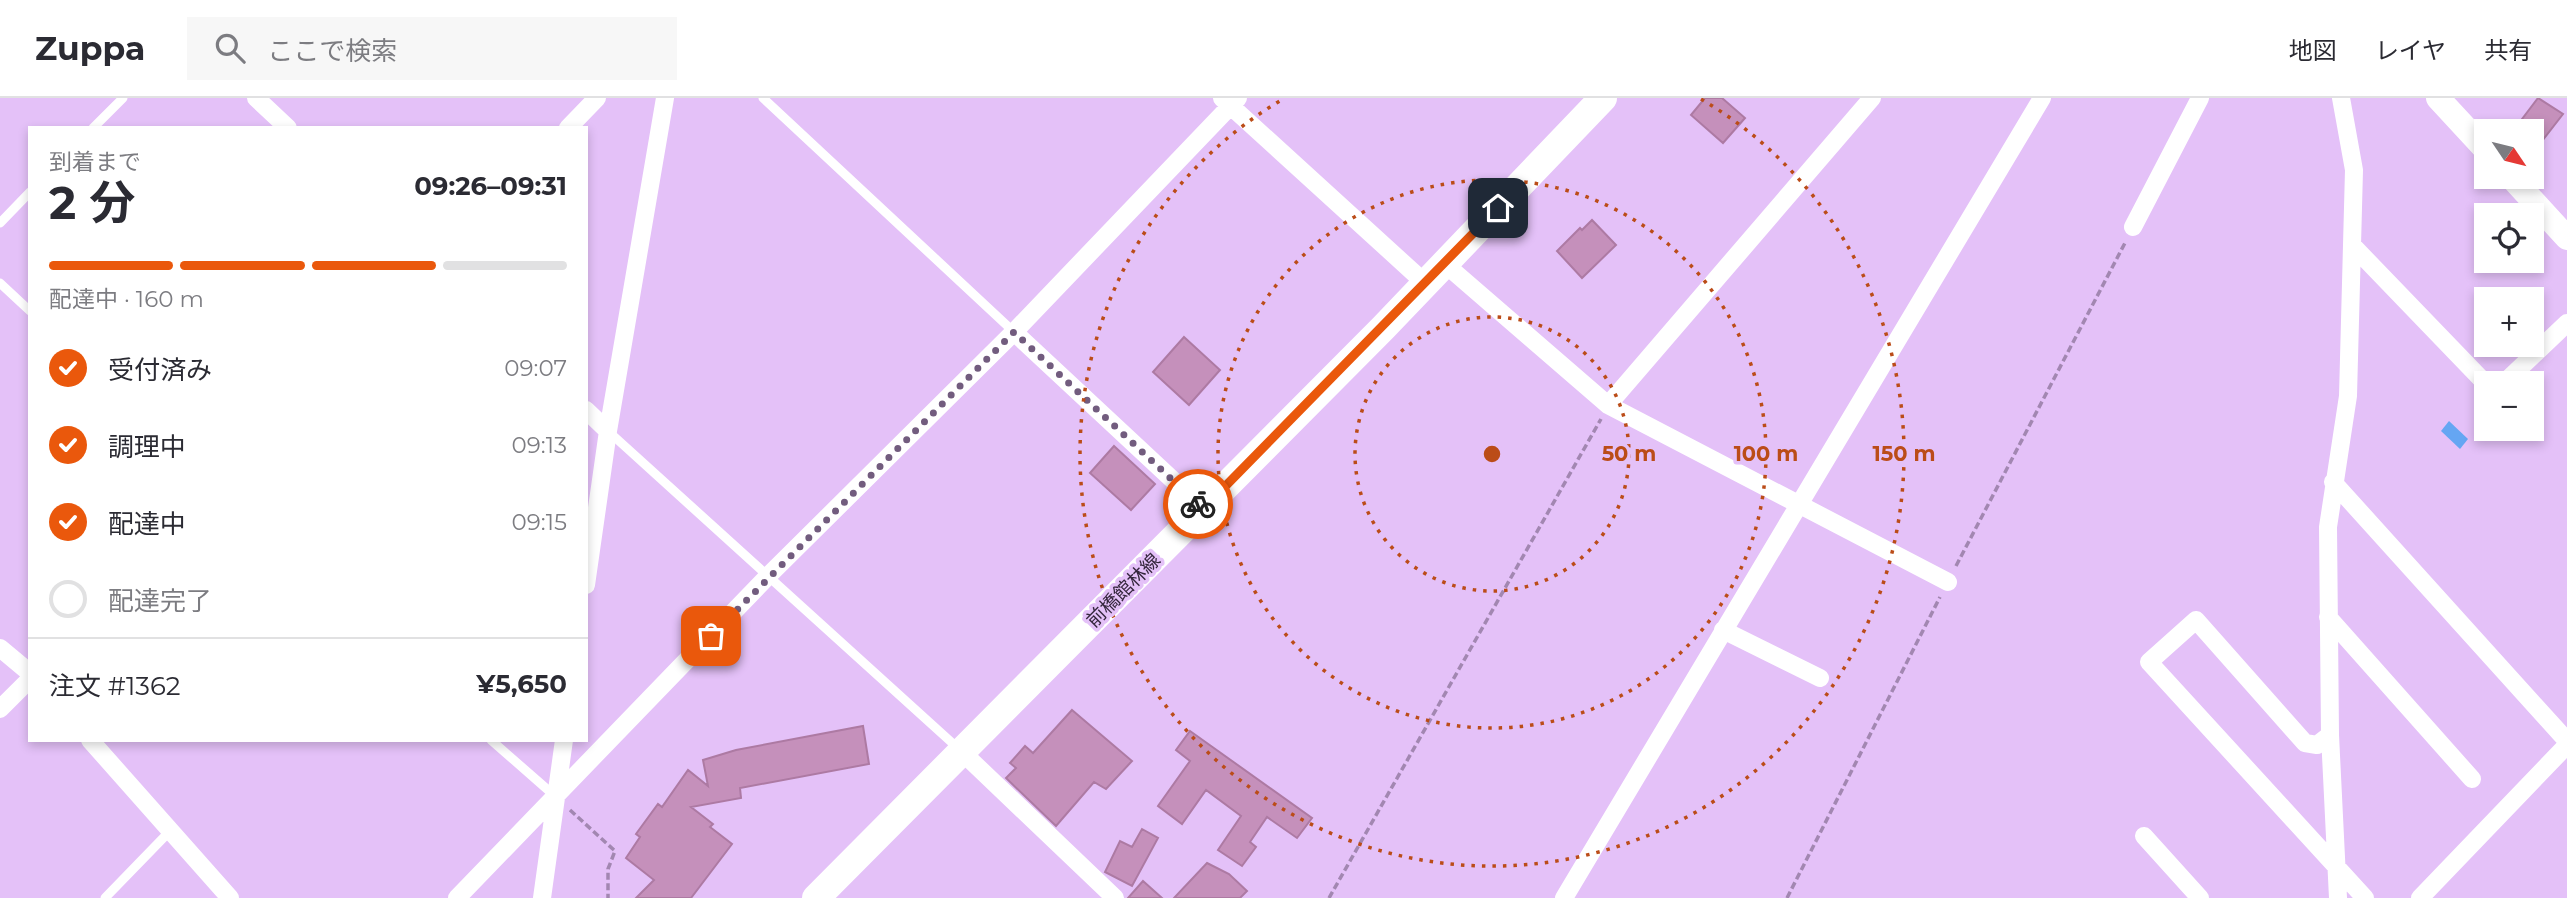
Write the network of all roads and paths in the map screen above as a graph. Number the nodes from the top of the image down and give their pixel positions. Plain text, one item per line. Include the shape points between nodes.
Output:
1 (123, 98) edge
2 (256, 98) edge
3 (597, 98) edge
4 (665, 98) edge
5 (763, 98) edge
6 (1603, 98) edge
7 (1872, 98) edge
8 (2042, 98) edge
9 (2200, 98) edge
10 (2341, 98) edge
11 (2438, 98) edge
12 (1230, 101) edge
13 (95, 126) edge
14 (286, 126) edge
15 (570, 126) edge
16 (2474, 137) edge
17 (2522, 189) edge
18 (28, 194) edge
19 (0, 223) edge
20 (2133, 227) joint
21 (2567, 238) edge
22 (2353, 246) junction
23 (1445, 264) junction
24 (0, 283) edge
25 (1425, 283) junction
26 (28, 309) edge
27 (2567, 323) edge
28 (1014, 332) junction
29 (2517, 371) edge
30 (2474, 372) edge
31 (1608, 405) junction
32 (588, 412) edge
33 (608, 431) junction
34 (2333, 482) junction
35 (1798, 503) junction
36 (1203, 509) junction
37 (588, 571) edge
38 (769, 575) junction
39 (1948, 582) junction
40 (2328, 617) junction
41 (1723, 630) junction
42 (0, 648) edge
43 (28, 671) edge
44 (1820, 678) dead end
45 (28, 681) edge
46 (0, 709) edge
47 (2330, 735) junction
48 (92, 742) edge
49 (493, 742) edge
50 (564, 742) edge
51 (2567, 743) edge
52 (962, 752) junction
53 (2472, 779) dead end
54 (556, 797) junction
55 (169, 832) junction
56 (2144, 836) dead end
57 (2336, 869) junction
58 (105, 898) edge
59 (230, 898) edge
60 (457, 898) edge
61 (542, 898) edge
62 (608, 898) edge
63 (816, 898) edge
64 (1115, 898) edge
65 (1329, 898) edge
66 (1564, 898) edge
67 (1787, 898) edge
68 (2200, 898) edge
69 (2338, 898) edge
70 (2365, 898) edge
71 (2420, 898) edge

1 - 13 lane
2 - 14 street
3 - 15 street
4 - 33 street
5 - 28 lane
6 - 23 main road, 前橋館林線
7 - 31 street
8 - 35 street
9 - 20 street
10 - 22 street via 2354,170
11 - 16 main road
12 - 25 street
12 - 28 street
17 - 21 main road
18 - 19 lane
20 - 39 path
22 - 30 street
22 - 34 street via 2348,396
23 - 25 main road, 前橋館林線
23 - 31 street
24 - 26 lane
25 - 36 main road, 前橋館林線
27 - 29 street
28 - 36 street
28 - 38 street
31 - 35 street
31 - 65 path
32 - 33 street
33 - 37 street
33 - 38 lane
34 - 40 street
34 - 51 street
35 - 39 street
35 - 41 street
36 - 52 main road, 前橋館林線
38 - 52 lane
38 - 54 street
39 - 67 path
40 - 47 street
40 - 53 street
41 - 44 street
41 - 66 street
42 - 43 street
45 - 46 street
47 - 57 street
47 - 57 street via 2318,745 2305,743 2196,621 2149,662
48 - 55 street
49 - 54 lane
50 - 54 street
51 - 71 street
52 - 63 main road, 前橋館林線
52 - 64 street
54 - 60 street
54 - 61 street
54 - 62 path via 615,850 608,869
55 - 58 lane
55 - 59 street
56 - 68 street
57 - 69 street
57 - 70 street

